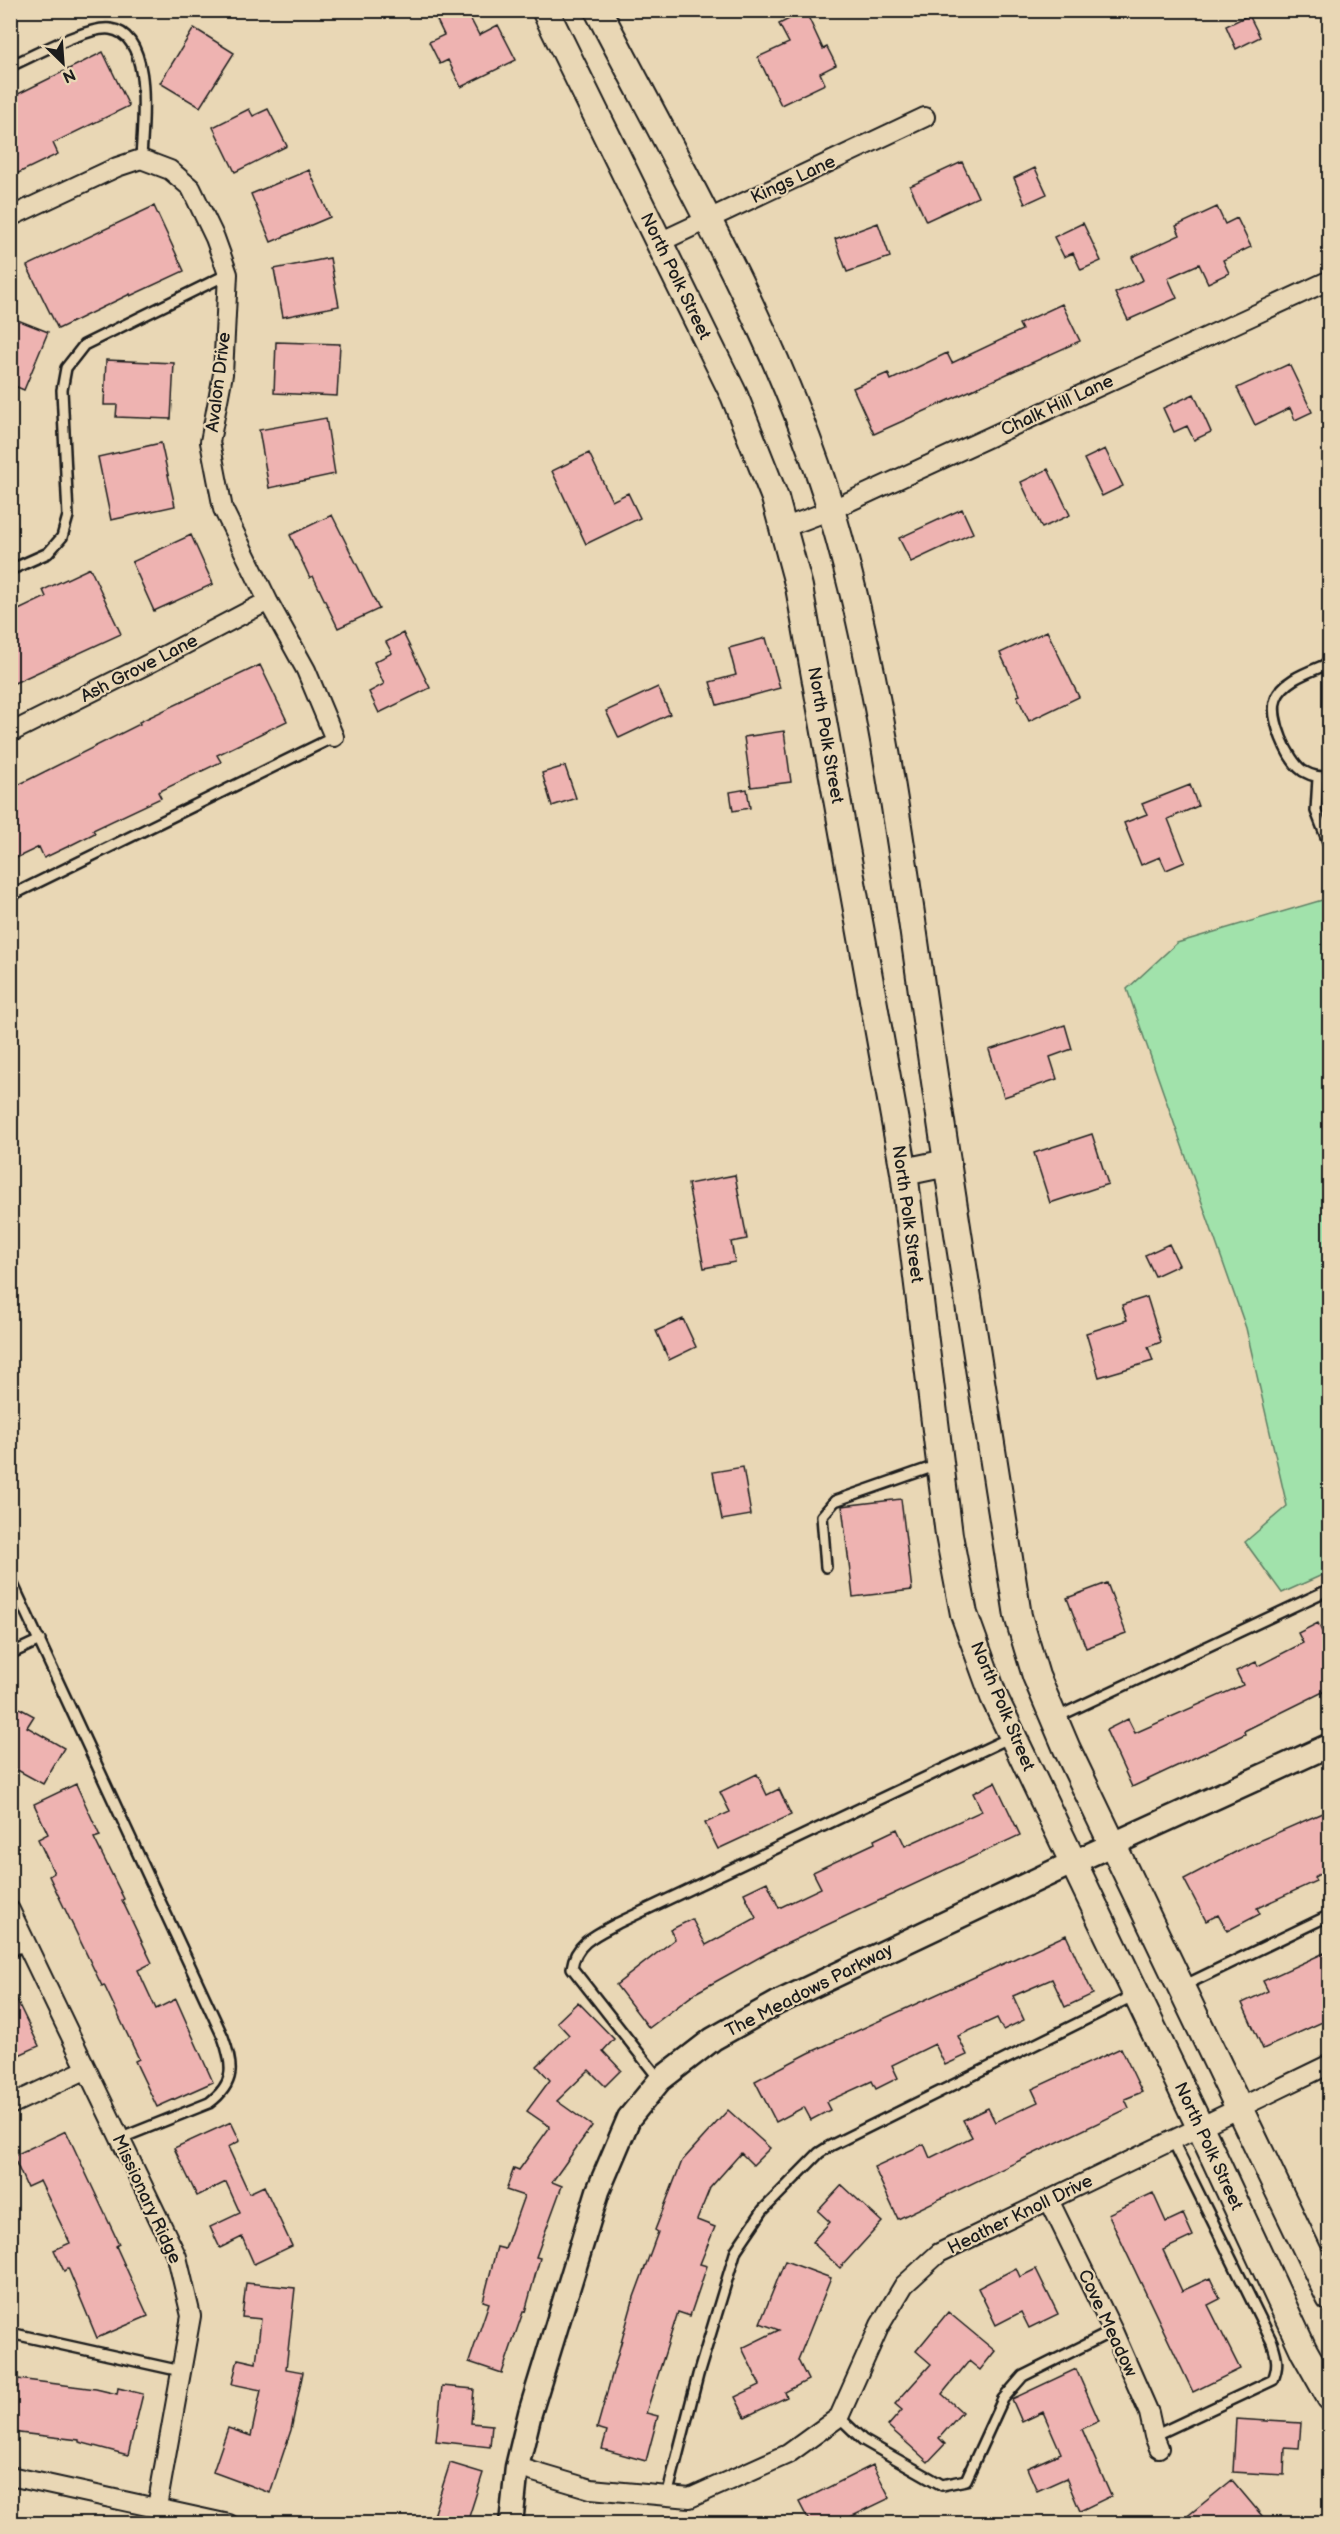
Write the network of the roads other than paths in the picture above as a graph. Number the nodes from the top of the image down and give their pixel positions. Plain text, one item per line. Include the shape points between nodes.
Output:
1 (545, 10) edge
2 (598, 10) edge
3 (10, 66) edge
4 (925, 117) dead end
5 (141, 159) junction
6 (10, 217) edge
7 (706, 220) junction
8 (660, 242) junction
9 (228, 274) junction
10 (1329, 280) edge
11 (831, 510) junction
12 (783, 528) junction
13 (10, 570) edge
14 (268, 601) junction
15 (1329, 663) edge
16 (10, 733) edge
17 (334, 737) joint
18 (1329, 776) edge
19 (1318, 778) junction
20 (1329, 847) edge
21 (10, 896) edge
22 (947, 1163) junction
23 (904, 1172) junction
24 (940, 1465) junction
25 (826, 1567) dead end
26 (10, 1578) edge
27 (1329, 1589) edge
28 (40, 1641) junction
29 (10, 1654) edge
30 (1054, 1718) junction
31 (1013, 1736) junction
32 (1329, 1745) edge
33 (1112, 1844) junction
34 (1074, 1862) junction
35 (10, 1911) edge
36 (1329, 1916) edge
37 (18, 1949) edge
38 (1180, 1988) junction
39 (1137, 1994) junction
40 (1329, 2064) edge
41 (85, 2070) junction
42 (660, 2080) junction
43 (10, 2105) edge
44 (1240, 2108) junction
45 (1200, 2127) junction
46 (119, 2139) junction
47 (1173, 2141) junction
48 (1049, 2200) junction
49 (1329, 2298) edge
50 (1113, 2331) junction
51 (10, 2333) edge
52 (181, 2371) junction
53 (1329, 2397) edge
54 (839, 2417) junction
55 (1157, 2442) joint
56 (517, 2467) junction
57 (10, 2476) edge
58 (667, 2496) junction
59 (157, 2507) junction
60 (229, 2523) edge
61 (511, 2523) edge

1 - 8 main road, North Polk Street
2 - 7 main road
3 - 5 lane via 85,33 111,29 125,36 136,51 143,75
4 - 7 street, Kings Lane
5 - 6 street
5 - 9 street, Avalon Drive via 170,170 191,189
7 - 8 street, Kings Lane
7 - 11 main road via 776,357
8 - 12 main road, North Polk Street via 734,395
9 - 13 lane via 102,334 84,345 66,368 62,390 69,516 62,537 48,552
9 - 14 street, Avalon Drive via 223,374 210,442 223,508
10 - 11 street, Chalk Hill Lane
11 - 12 street, Chalk Hill Lane
11 - 22 main road via 885,739
12 - 23 main road, North Polk Street via 800,587
14 - 16 street, Ash Grove Lane
14 - 17 street, Avalon Drive via 306,670
15 - 19 lane via 1290,682 1276,699 1275,716 1287,750 1301,770
17 - 21 lane
18 - 19 lane
19 - 20 lane via 1316,811
22 - 23 main road
22 - 30 main road via 1018,1616
23 - 24 main road, North Polk Street
24 - 25 lane via 835,1501 822,1516
24 - 31 main road, North Polk Street via 964,1614 994,1697
26 - 28 lane
27 - 30 lane
28 - 29 lane
28 - 46 lane via 230,2057 232,2071 226,2085 209,2103
30 - 33 main road
31 - 34 main road, North Polk Street
31 - 42 lane via 618,1923 582,1944 573,1956 572,1968
32 - 33 street, The Meadows Parkway
33 - 34 street, The Meadows Parkway
33 - 38 main road
34 - 39 main road, North Polk Street
34 - 42 street, The Meadows Parkway via 777,2003 713,2039
35 - 37 street, Missionary Ridge
36 - 38 lane
37 - 41 street, Missionary Ridge
38 - 44 main road
39 - 45 main road, North Polk Street
39 - 58 lane via 830,2146 763,2210 736,2250
40 - 44 street, Heather Knoll Drive
41 - 43 street
41 - 46 street, Missionary Ridge
42 - 56 street, The Meadows Parkway via 629,2118 598,2191
44 - 45 street, Heather Knoll Drive
44 - 49 main road
45 - 47 street, Heather Knoll Drive
45 - 53 main road, North Polk Street
46 - 52 street, Missionary Ridge via 177,2257 191,2316
47 - 48 street, Heather Knoll Drive
47 - 55 lane via 1272,2342 1278,2370 1273,2380
48 - 50 street, Cove Meadow
48 - 54 street, Heather Knoll Drive via 939,2253 904,2285 880,2325
50 - 54 lane via 1023,2376 1002,2398 966,2480 942,2486 863,2440
50 - 55 street, Cove Meadow via 1149,2413
51 - 52 lane
52 - 59 street, Missionary Ridge
54 - 58 street via 788,2454 690,2498
56 - 58 street via 591,2489
56 - 61 street, The Meadows Parkway
57 - 59 street
59 - 60 street

